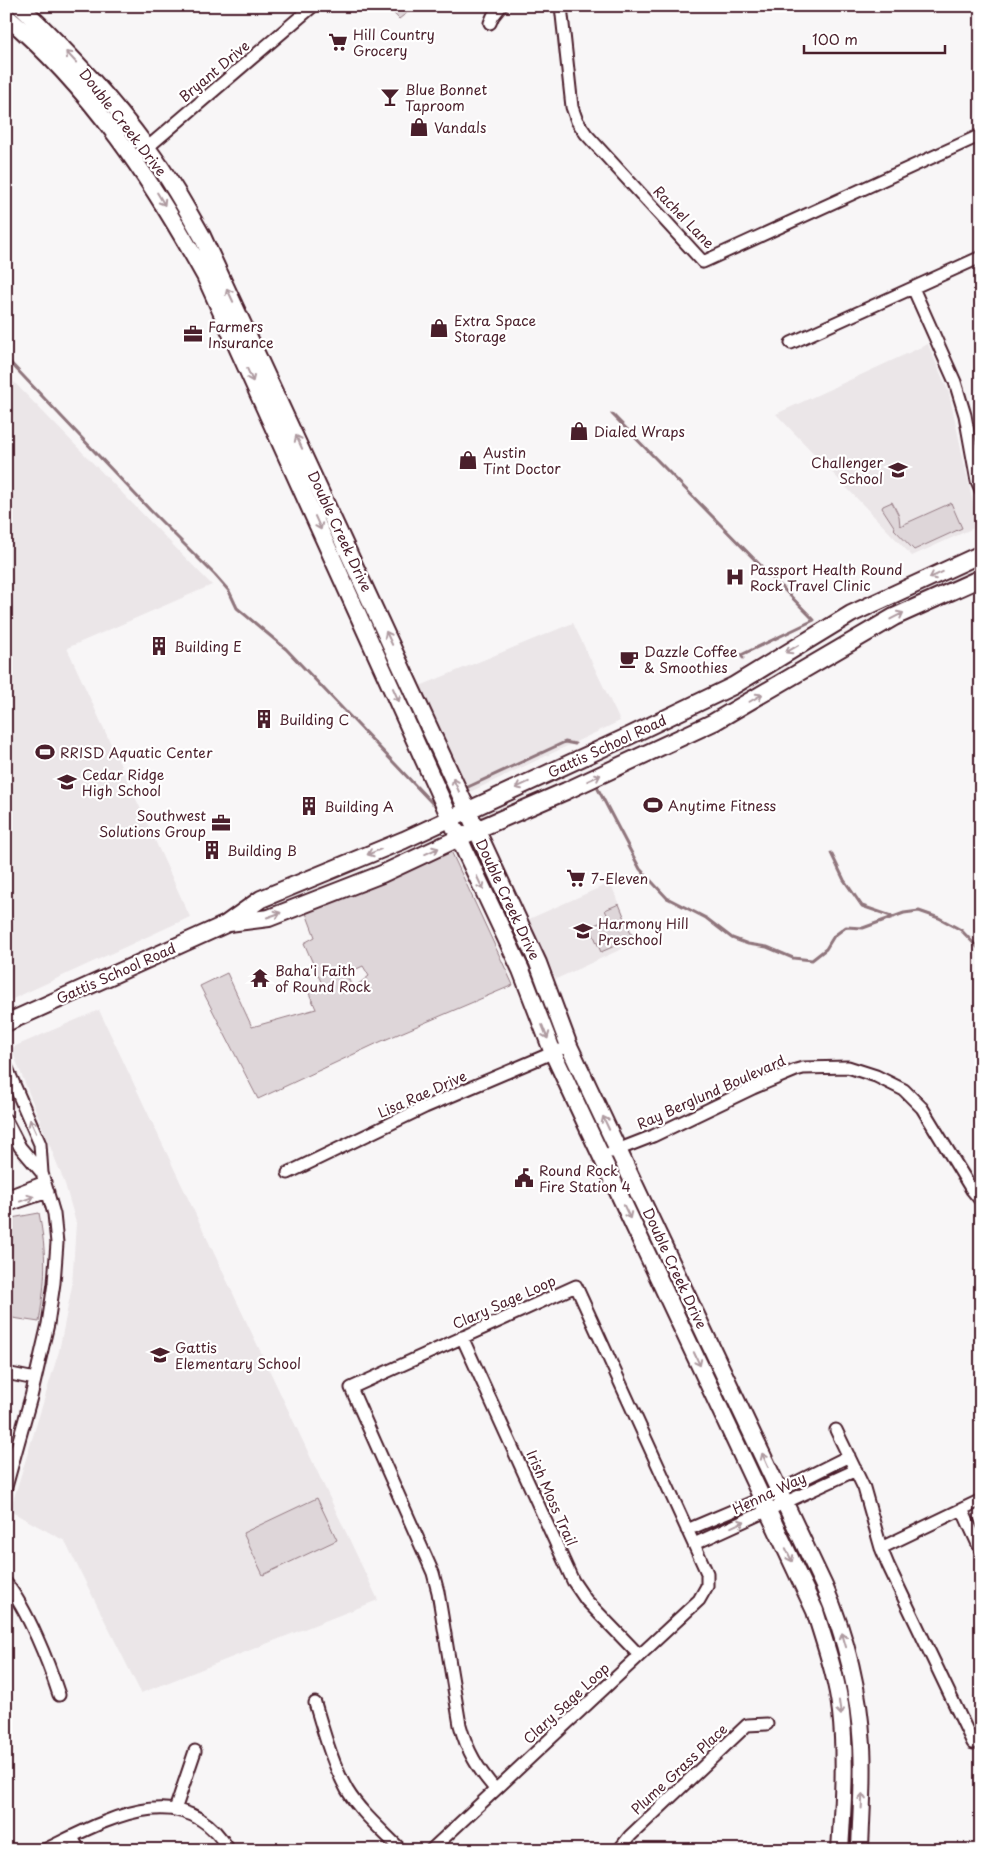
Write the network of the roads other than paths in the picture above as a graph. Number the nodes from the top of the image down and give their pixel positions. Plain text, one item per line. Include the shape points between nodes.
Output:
1 (20, 6) edge
2 (313, 6) edge
3 (501, 6) edge
4 (561, 6) edge
5 (6, 16) edge
6 (490, 23) dead end
7 (981, 135) edge
8 (147, 148) junction
9 (134, 159) junction
10 (981, 257) edge
11 (913, 288) junction
12 (791, 343) dead end
13 (981, 490) edge
14 (981, 554) edge
15 (981, 578) edge
16 (467, 810) junction
17 (451, 818) junction
18 (476, 830) junction
19 (460, 839) junction
20 (226, 924) junction
21 (6, 1023) edge
22 (569, 1046) junction
23 (553, 1053) junction
24 (6, 1066) edge
25 (6, 1120) edge
26 (619, 1149) junction
27 (601, 1156) junction
28 (288, 1173) dead end
29 (45, 1182) junction
30 (6, 1197) edge
31 (981, 1201) edge
32 (6, 1206) edge
33 (462, 1337) junction
34 (6, 1373) edge
35 (34, 1379) junction
36 (836, 1430) dead end
37 (849, 1456) junction
38 (822, 1470) junction
39 (856, 1470) junction
40 (828, 1483) junction
41 (6, 1487) edge
42 (782, 1497) junction
43 (981, 1500) edge
44 (766, 1504) junction
45 (962, 1509) junction
46 (687, 1530) junction
47 (694, 1544) junction
48 (881, 1548) junction
49 (981, 1551) edge
50 (6, 1583) edge
51 (639, 1655) junction
52 (59, 1695) dead end
53 (315, 1703) dead end
54 (767, 1724) dead end
55 (973, 1744) dead end
56 (195, 1751) dead end
57 (495, 1789) junction
58 (175, 1810) junction
59 (72, 1837) junction
60 (44, 1850) edge
61 (79, 1850) edge
62 (229, 1850) edge
63 (401, 1850) edge
64 (431, 1850) edge
65 (619, 1850) edge
66 (840, 1850) edge
67 (860, 1850) edge

8 -> 1 street, Double Creek Drive via 97,85
2 - 8 street, Bryant Drive
3 - 6 street
4 - 7 street, Rachel Lane via 572,107 577,121 703,262
5 - 9 street, Double Creek Drive via 58,65
8 - 9 street, Bryant Drive
16 -> 8 street, Double Creek Drive via 202,236
9 -> 17 street, Double Creek Drive via 205,276
10 - 11 street
11 - 12 street
11 - 13 street via 955,382
14 -> 16 street, Gattis School Road via 851,614 733,686
18 -> 15 street, Gattis School Road via 714,722 894,617
16 - 17 street, Gattis School Road
16 - 18 street, Double Creek Drive
17 - 19 street, Double Creek Drive
17 -> 20 street, Gattis School Road via 261,899
18 - 19 street, Gattis School Road
18 - 22 street, Double Creek Drive via 538,963
20 -> 19 street, Gattis School Road via 269,918 382,874
19 -> 23 street, Double Creek Drive via 521,970
20 - 21 street, Gattis School Road
22 - 23 street, Lisa Rae Drive
26 -> 22 street, Double Creek Drive
23 - 27 street, Double Creek Drive
23 - 28 street, Lisa Rae Drive via 425,1108
29 -> 24 street via 40,1144
25 - 29 street via 20,1147
26 - 27 street, Ray Berglund Boulevard
26 - 31 street, Ray Berglund Boulevard via 796,1070 848,1067 904,1090 922,1108
42 -> 26 street, Double Creek Drive
27 -> 44 street, Double Creek Drive
29 - 30 street
32 -> 29 street
29 - 35 street via 54,1214 57,1243 48,1324
33 - 46 street, Clary Sage Loop via 576,1286
33 - 51 street, Irish Moss Trail via 573,1580 586,1600
33 - 57 street, Clary Sage Loop via 351,1388 433,1574 464,1741 475,1763
34 - 35 street
35 - 41 street
36 - 37 street
37 - 38 street, Henna Way
37 - 39 street
38 - 40 street
38 - 42 street, Henna Way
39 - 40 street, Henna Way
39 - 48 street
40 - 42 street, Henna Way
42 - 44 street, Henna Way
67 -> 42 street, Double Creek Drive via 862,1748 855,1685 846,1643
43 - 45 street
44 - 46 street, Henna Way via 745,1504
47 -> 44 street, Henna Way
44 -> 66 street, Double Creek Drive via 815,1611 831,1662 841,1720 843,1757
45 - 48 street
45 - 49 street
46 - 47 street, Clary Sage Loop
47 - 51 street, Clary Sage Loop via 707,1573 704,1593
48 - 55 street
50 - 52 street via 21,1606
51 - 57 street, Clary Sage Loop
53 - 63 street via 338,1773 348,1791
54 - 65 street, Plume Grass Place via 747,1725
56 - 58 street
57 - 64 street, Clary Sage Loop
58 - 59 street via 153,1808 131,1812
58 - 62 street via 190,1814 209,1826
59 - 60 street
59 - 61 street

